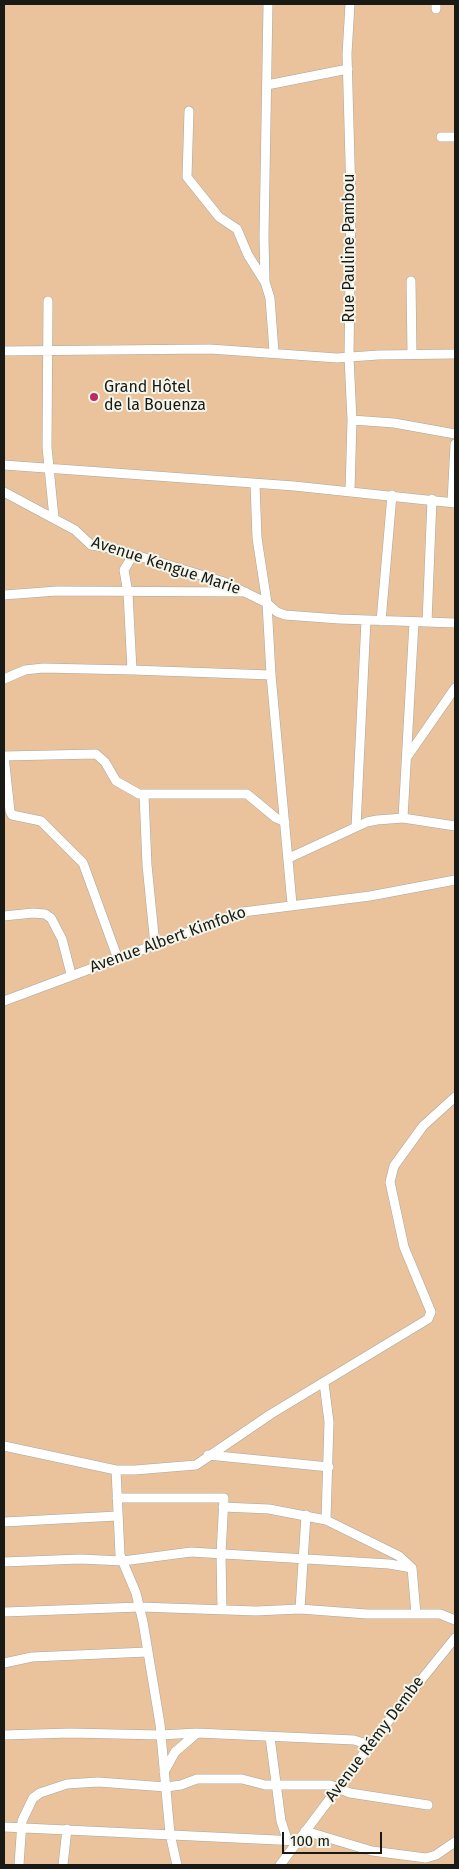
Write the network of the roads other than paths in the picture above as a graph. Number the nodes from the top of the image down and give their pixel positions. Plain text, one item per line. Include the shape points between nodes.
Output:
1 (268, 4) edge
2 (350, 4) edge
3 (348, 70) junction
4 (267, 85) junction
5 (189, 112) dead end
6 (441, 137) dead end
7 (455, 137) edge
8 (411, 281) dead end
9 (265, 282) junction
10 (48, 300) dead end
11 (4, 351) edge
12 (47, 352) junction
13 (274, 352) junction
14 (412, 354) junction
15 (455, 354) edge
16 (350, 357) junction
17 (352, 420) junction
18 (455, 434) edge
19 (455, 444) edge
20 (4, 465) edge
21 (49, 468) junction
22 (255, 484) junction
23 (350, 491) junction
24 (4, 492) edge
25 (392, 495) junction
26 (432, 499) junction
27 (453, 502) edge
28 (54, 518) junction
29 (133, 556) junction
30 (245, 592) junction
31 (128, 593) junction
32 (4, 595) edge
33 (267, 603) junction
34 (366, 620) junction
35 (381, 621) junction
36 (414, 622) junction
37 (427, 622) junction
38 (455, 623) edge
39 (132, 670) junction
40 (271, 675) junction
41 (4, 679) edge
42 (455, 688) edge
43 (4, 756) edge
44 (407, 757) junction
45 (144, 795) junction
46 (403, 818) junction
47 (285, 822) junction
48 (455, 826) edge
49 (356, 827) junction
50 (289, 858) junction
51 (455, 880) edge
52 (292, 904) junction
53 (4, 916) edge
54 (155, 945) junction
55 (118, 958) junction
56 (71, 974) junction
57 (4, 1001) edge
58 (455, 1097) edge
59 (324, 1383) junction
60 (4, 1446) edge
61 (208, 1455) junction
62 (329, 1467) junction
63 (116, 1470) junction
64 (117, 1498) junction
65 (223, 1507) junction
66 (306, 1515) junction
67 (117, 1516) junction
68 (326, 1520) junction
69 (4, 1522) edge
70 (221, 1554) junction
71 (304, 1558) junction
72 (123, 1561) junction
73 (4, 1562) edge
74 (412, 1568) junction
75 (140, 1608) junction
76 (222, 1610) junction
77 (300, 1610) junction
78 (4, 1612) edge
79 (416, 1614) junction
80 (455, 1620) edge
81 (455, 1638) edge
82 (146, 1652) junction
83 (4, 1663) edge
84 (197, 1733) junction
85 (4, 1735) edge
86 (160, 1735) junction
87 (270, 1737) junction
88 (370, 1745) junction
89 (164, 1772) junction
90 (278, 1785) junction
91 (166, 1787) junction
92 (338, 1788) junction
93 (428, 1805) dead end
94 (4, 1827) edge
95 (21, 1827) junction
96 (67, 1829) junction
97 (305, 1832) junction
98 (170, 1834) junction
99 (286, 1839) junction
100 (298, 1840) junction
101 (455, 1842) edge
102 (425, 1861) edge
103 (19, 1865) edge
104 (63, 1865) edge
105 (177, 1865) edge
106 (280, 1865) edge

1 - 4 street
2 - 3 street, Rue Pauline Pambou
3 - 4 street
3 - 16 street, Rue Pauline Pambou
4 - 9 street
5 - 9 street via 187,177 219,217 238,228 248,255
6 - 7 street
8 - 14 street
9 - 13 street via 270,298
10 - 12 street
11 - 12 street
12 - 13 street via 166,348
12 - 21 street
13 - 16 street via 310,357
14 - 15 street
14 - 16 street
16 - 17 street, Rue Pauline Pambou
17 - 18 street via 394,423
17 - 23 street, Rue Pauline Pambou
19 - 27 street
20 - 21 street
21 - 22 street
21 - 28 street
22 - 23 street
22 - 33 street via 257,538
23 - 25 street
24 - 28 street, Avenue Kengue Marie
25 - 26 street
25 - 35 street
26 - 27 street
26 - 37 street
28 - 29 street, Avenue Kengue Marie via 92,545
29 - 30 street, Avenue Kengue Marie via 178,567
29 - 31 street via 124,570
30 - 31 street
30 - 33 street, Avenue Kengue Marie
31 - 32 street
31 - 39 street
33 - 34 street, Avenue Kengue Marie via 277,612 293,617
33 - 40 street
34 - 35 street, Avenue Kengue Marie
34 - 49 street
35 - 36 street, Avenue Kengue Marie
36 - 37 street, Avenue Kengue Marie
36 - 44 street
37 - 38 street, Avenue Kengue Marie
39 - 40 street
39 - 41 street via 43,668 25,670
40 - 47 street
42 - 44 street
43 - 45 street via 96,754 116,781
43 - 55 street via 12,815 41,821 83,863
44 - 46 street
45 - 47 street via 248,794
45 - 54 street
46 - 48 street
46 - 49 street via 376,820
47 - 50 street
49 - 50 street
50 - 52 street
51 - 52 street, Avenue Albert Kimfoko via 370,896
52 - 54 street, Avenue Albert Kimfoko via 243,912
53 - 56 street via 33,913 51,918 62,939
54 - 55 street, Avenue Albert Kimfoko
55 - 56 street, Avenue Albert Kimfoko
56 - 57 street, Avenue Albert Kimfoko
58 - 59 street via 422,1126 394,1166 390,1182 404,1247 431,1316
59 - 61 street
59 - 62 street via 329,1422
60 - 63 street
61 - 62 street
61 - 63 street via 202,1462 190,1466
62 - 68 street
63 - 64 street
64 - 65 street via 216,1497 224,1498
64 - 67 street
65 - 66 street
65 - 70 street
66 - 68 street
66 - 71 street
67 - 69 street
67 - 72 street
68 - 74 street via 399,1556
70 - 71 street
70 - 72 street via 185,1553
70 - 76 street
71 - 74 street
71 - 77 street
72 - 73 street
72 - 75 street
74 - 79 street
75 - 76 street
75 - 78 street
75 - 82 street
76 - 77 street
77 - 79 street
79 - 80 street via 440,1614
81 - 88 street, Avenue Rémy Dembe
82 - 83 street via 32,1657
82 - 86 street
84 - 86 street
84 - 87 street
84 - 89 street via 176,1752
85 - 86 street
86 - 89 street
87 - 88 street via 354,1740
87 - 90 street
88 - 92 street, Avenue Rémy Dembe
89 - 91 street
90 - 91 street via 242,1779 197,1779
90 - 92 street via 320,1784
90 - 99 street via 280,1821
91 - 95 street via 98,1782 67,1784 34,1796
91 - 98 street
92 - 93 street via 350,1793
92 - 97 street, Avenue Rémy Dembe
94 - 95 street
95 - 96 street
95 - 103 street
96 - 98 street
96 - 104 street
97 - 100 street, Avenue Rémy Dembe
97 - 102 street via 372,1851
98 - 99 street
98 - 105 street
99 - 100 street
100 - 106 street, Avenue Rémy Dembe
101 - 102 street

